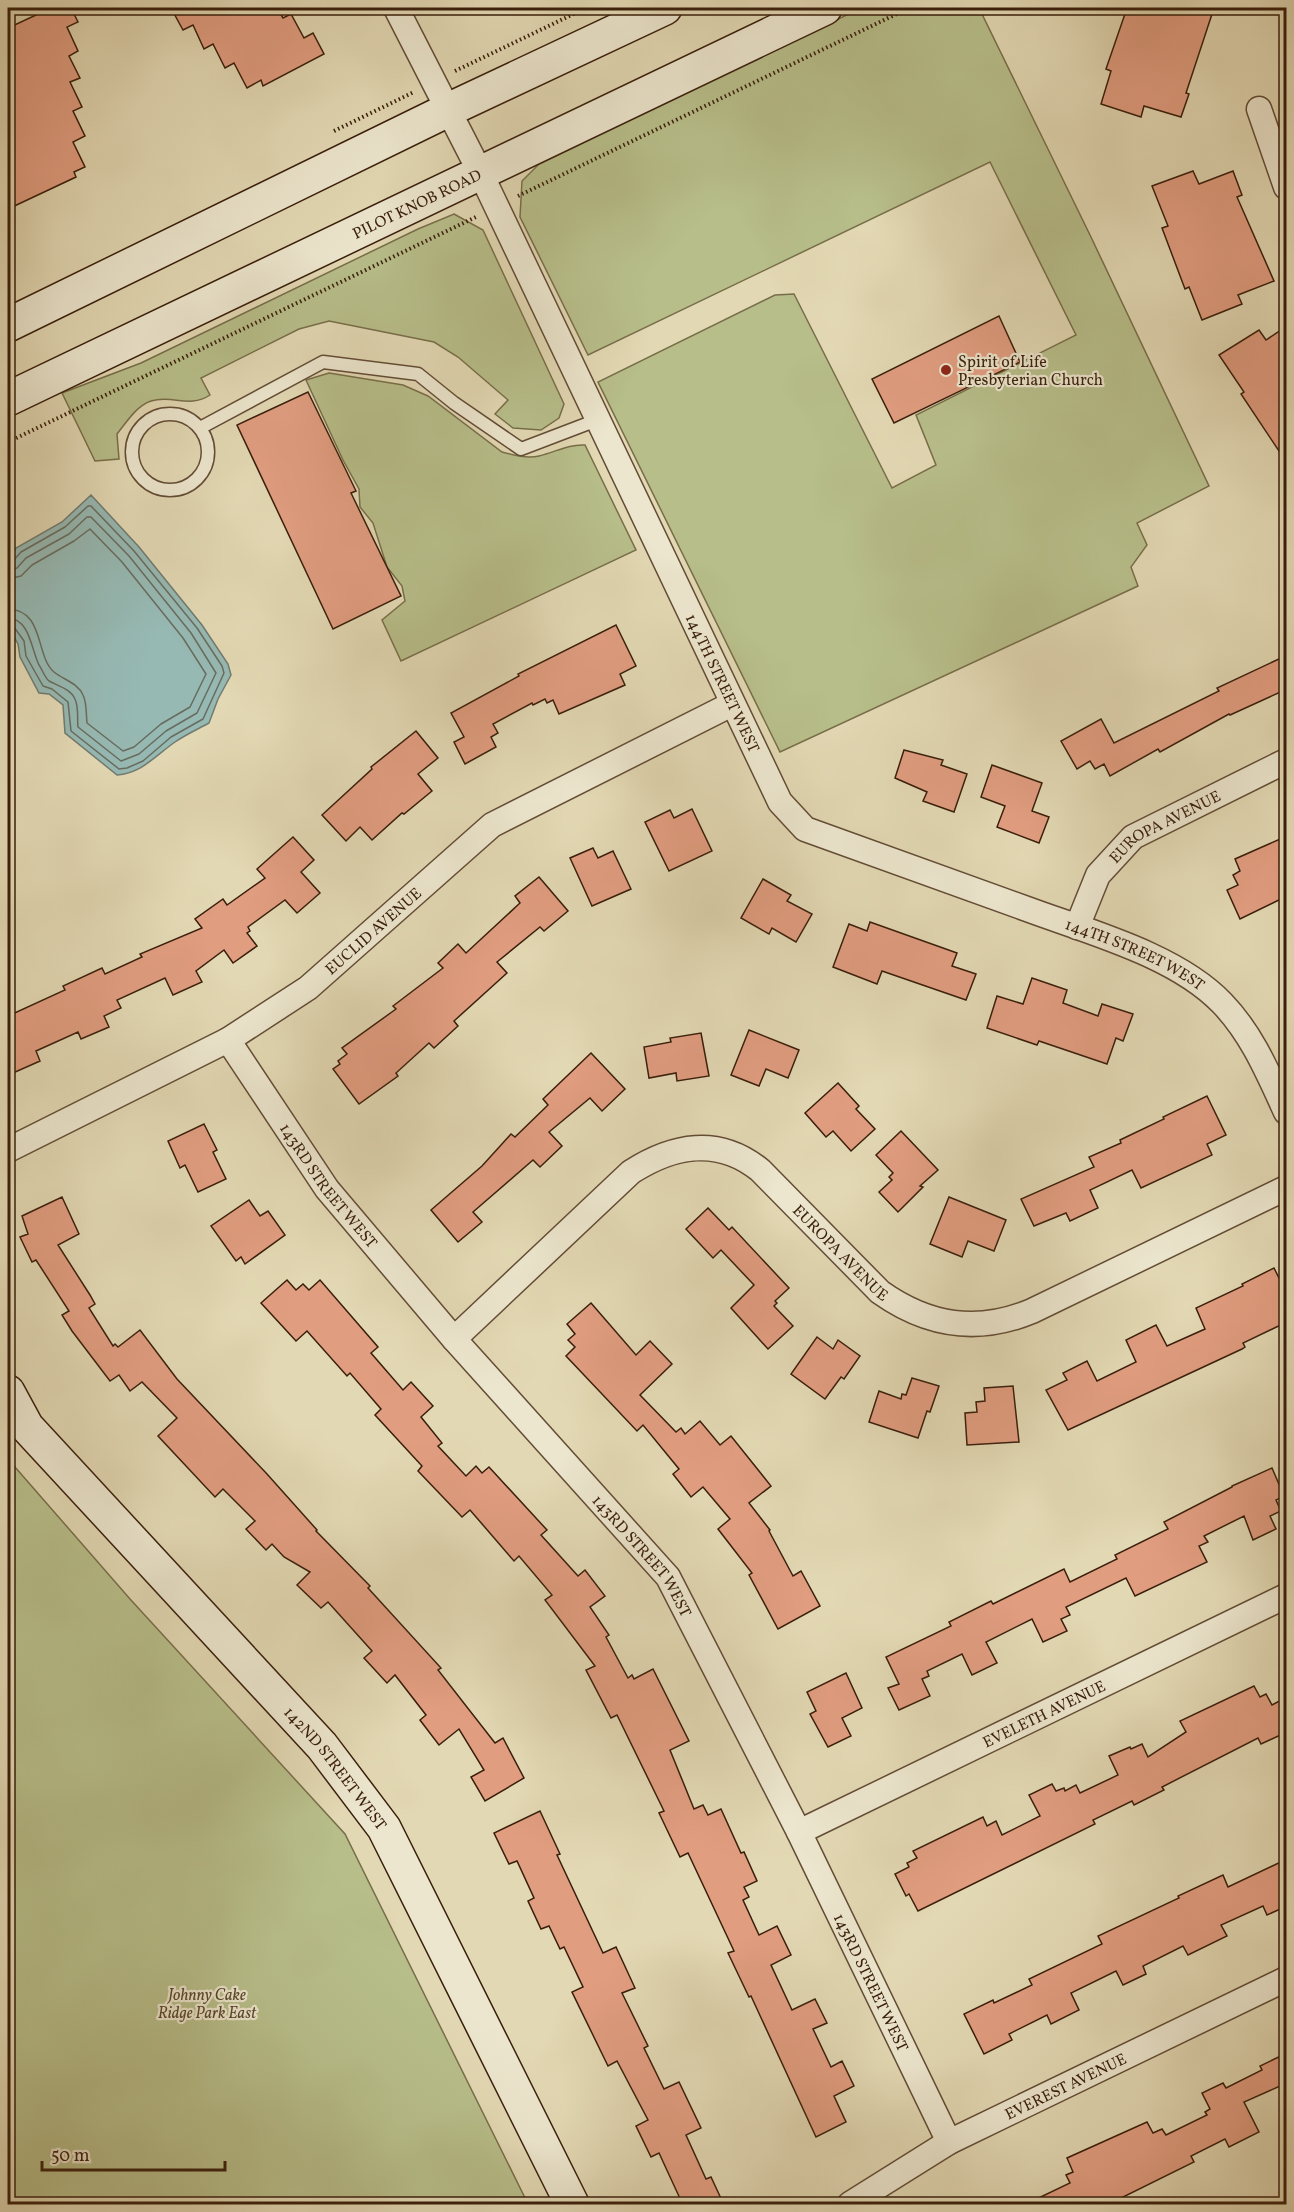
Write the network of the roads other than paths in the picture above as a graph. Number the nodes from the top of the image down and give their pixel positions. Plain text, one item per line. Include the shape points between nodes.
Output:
1 (396, 8) edge
2 (665, 8) edge
3 (825, 8) edge
4 (1259, 109) dead end
5 (448, 110) junction
6 (481, 174) junction
7 (1287, 187) edge
8 (8, 325) edge
9 (8, 399) edge
10 (597, 420) junction
11 (200, 428) junction
12 (732, 704) junction
13 (1287, 761) edge
14 (1077, 927) junction
15 (228, 1040) junction
16 (1287, 1112) edge
17 (8, 1150) edge
18 (1287, 1188) edge
19 (454, 1339) junction
20 (8, 1392) edge
21 (1287, 1596) edge
22 (799, 1832) junction
23 (1287, 1979) edge
24 (949, 2142) junction
25 (572, 2205) edge
26 (850, 2205) edge

1 - 5 street, 144TH STREET WEST
2 - 5 main road
3 - 6 main road, PILOT KNOB ROAD
4 - 7 street
5 - 6 street, 144TH STREET WEST
5 - 8 main road
6 - 9 main road, PILOT KNOB ROAD
6 - 10 street, 144TH STREET WEST
10 - 11 lane via 521,448 417,374 323,362
10 - 12 street, 144TH STREET WEST
11 - 11 lane via 179,415 156,416 145,423 137,432 132,450 142,478 152,486 177,490 200,477 208,452
12 - 14 street, 144TH STREET WEST via 780,802 805,829
12 - 15 street, EUCLID AVENUE via 492,825 308,988
13 - 14 street, EUROPA AVENUE via 1133,837 1098,875
14 - 16 street, 144TH STREET WEST via 1180,971 1222,1002 1255,1046
15 - 17 street, EUCLID AVENUE
15 - 19 street, 143RD STREET WEST via 327,1189
18 - 19 street, EUROPA AVENUE via 1008,1321 955,1323 916,1314 880,1292 746,1159 711,1148 692,1148 670,1152 630,1172
19 - 22 street, 143RD STREET WEST via 668,1577
20 - 25 main road, 142ND STREET WEST via 27,1427 322,1746 384,1828
21 - 22 street, EVELETH AVENUE
22 - 24 street, 143RD STREET WEST
23 - 24 street, EVEREST AVENUE
24 - 26 street, EVEREST AVENUE

